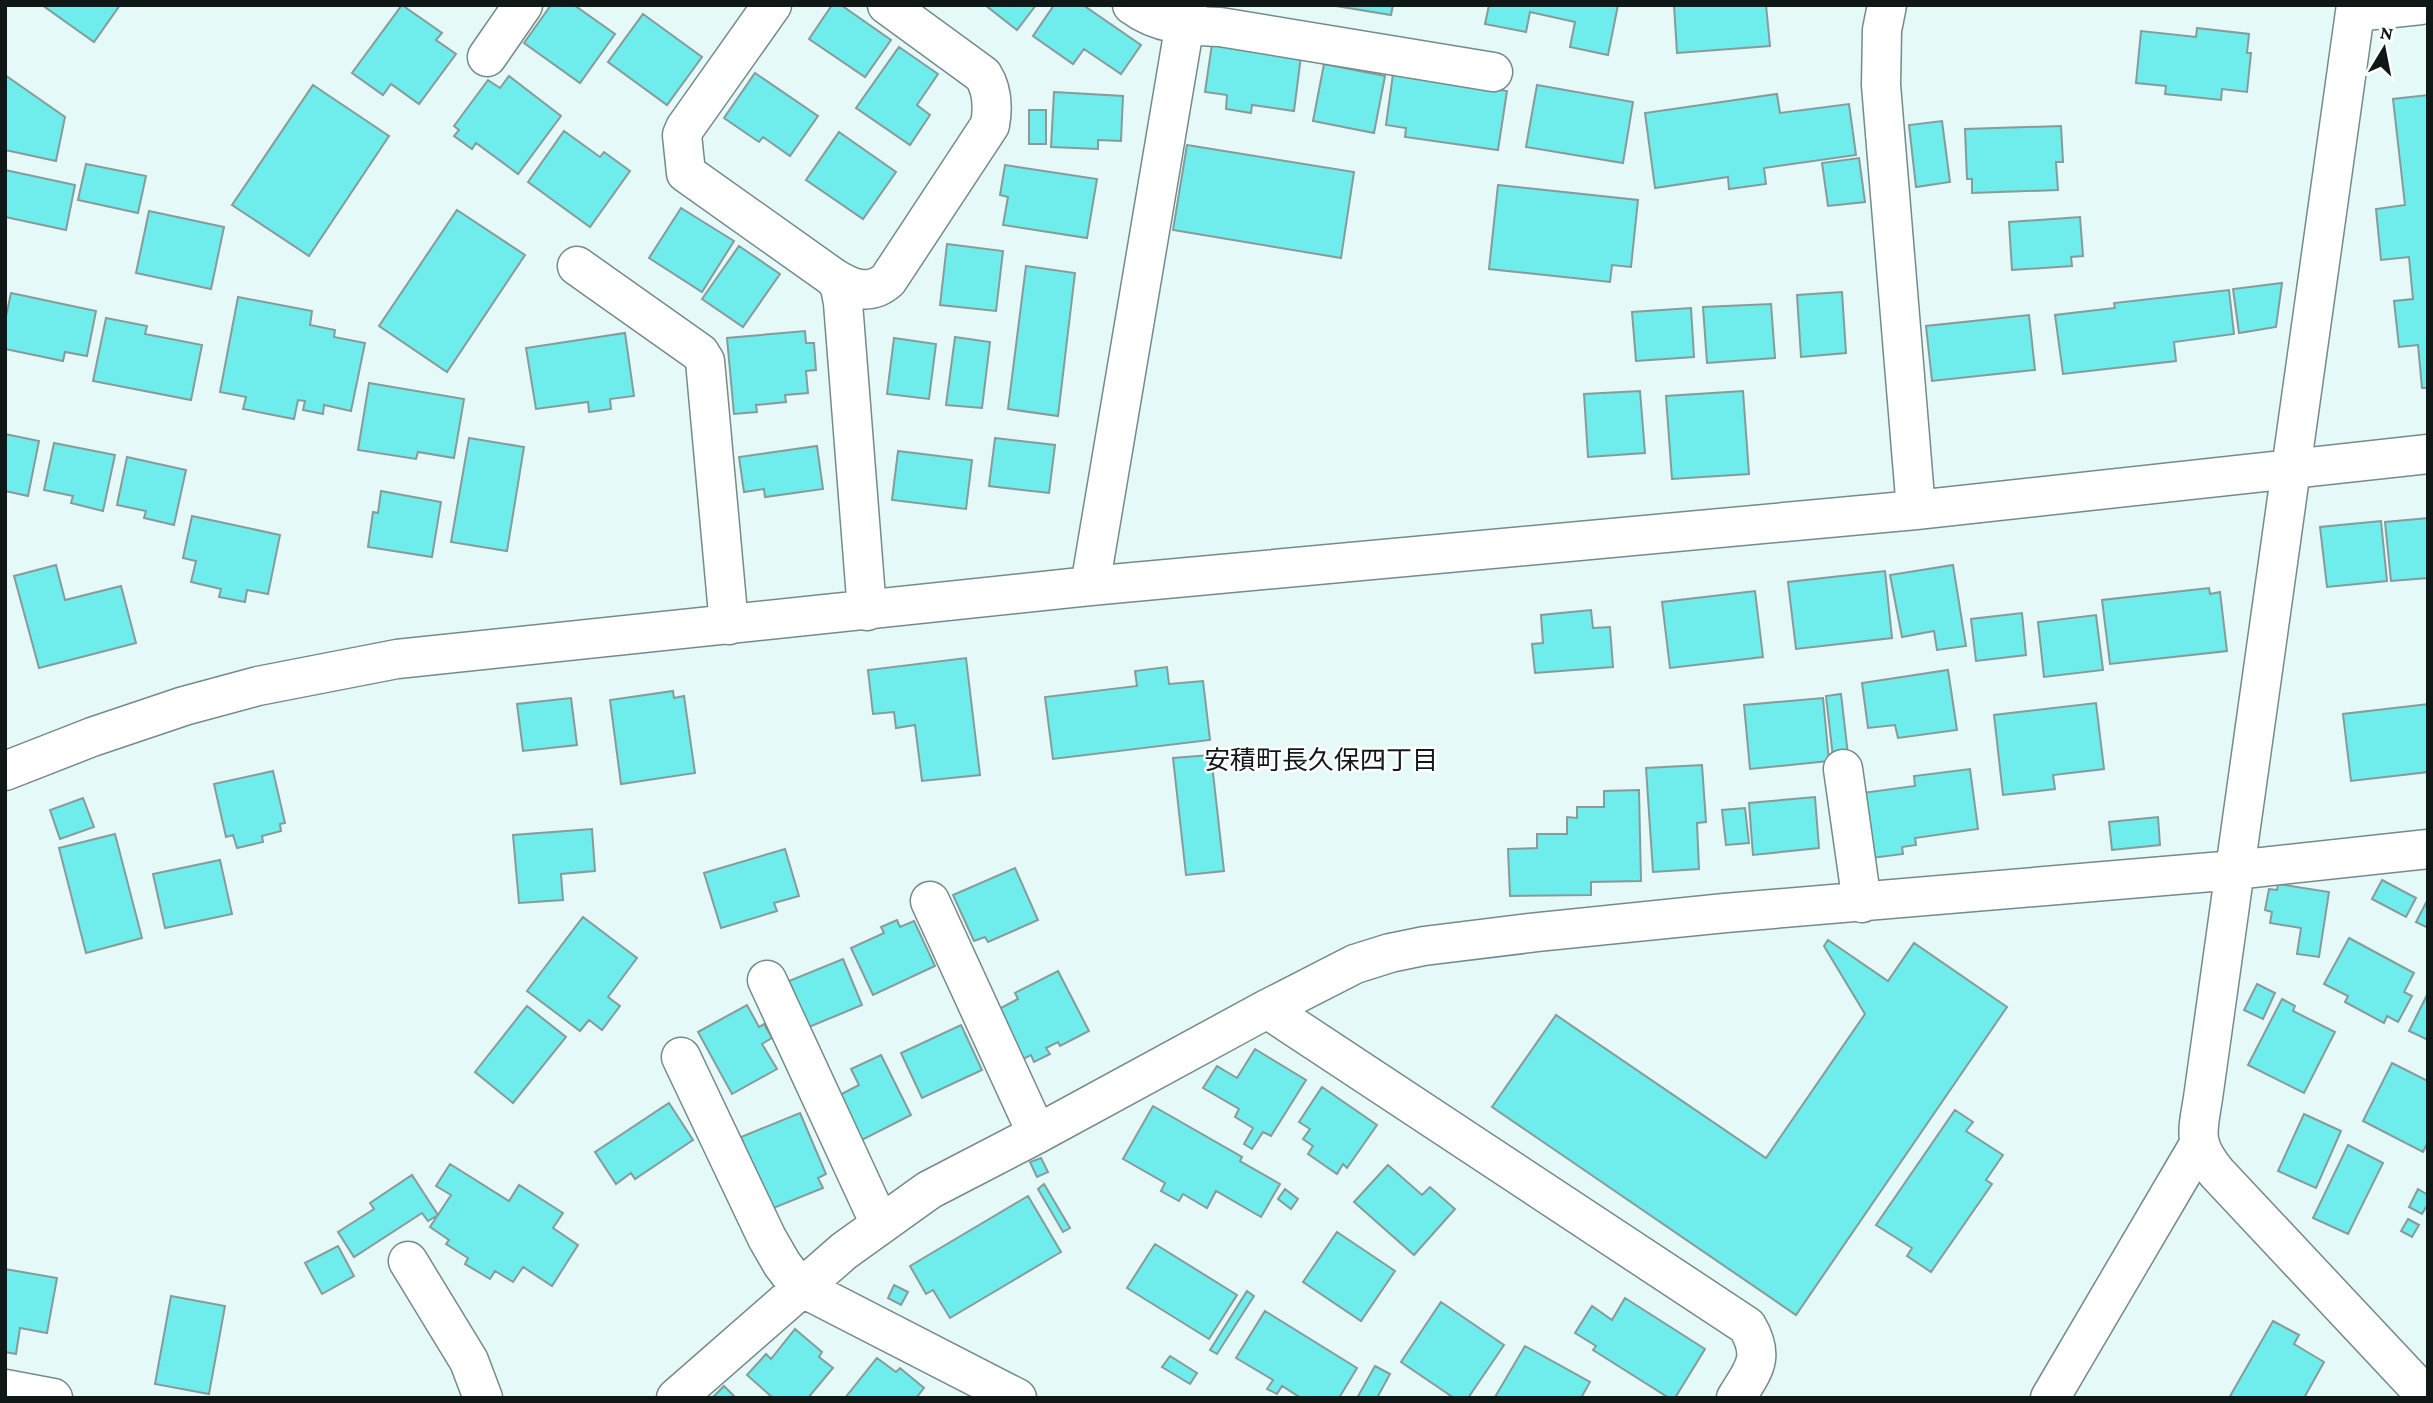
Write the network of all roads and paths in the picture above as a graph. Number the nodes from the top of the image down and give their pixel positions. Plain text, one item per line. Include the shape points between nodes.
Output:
1 (523, 5) edge
2 (772, 5) edge
3 (887, 5) edge
4 (1132, 5) edge
5 (1887, 5) edge
6 (2421, 5) edge
7 (2356, 9) edge
8 (1187, 15) edge
9 (487, 57) dead end
10 (1493, 72) dead end
11 (577, 266) dead end
12 (834, 278) junction
13 (2428, 454) edge
14 (2291, 468) junction
15 (1916, 510) junction
16 (1090, 586) junction
17 (867, 611) junction
18 (729, 625) junction
19 (1843, 769) dead end
20 (5, 771) edge
21 (2428, 849) edge
22 (2235, 870) junction
23 (930, 901) dead end
24 (1862, 903) junction
25 (767, 980) dead end
26 (1267, 1009) junction
27 (681, 1057) dead end
28 (1037, 1135) junction
29 (2198, 1146) junction
30 (880, 1224) junction
31 (408, 1261) dead end
32 (803, 1288) junction
33 (5, 1389) edge
34 (994, 1393) edge
35 (54, 1398) edge
36 (483, 1398) edge
37 (676, 1398) edge
38 (1736, 1398) edge
39 (2050, 1398) edge
40 (2428, 1398) edge

1 - 9 street
2 - 12 street via 685,128 686,173
3 - 12 street via 983,75 989,85 990,125 888,280 880,287 862,290
4 - 8 street via 1157,20
5 - 15 street via 1881,85
6 - 7 street
7 - 14 street
8 - 10 street via 1220,27
8 - 16 street
11 - 18 street via 705,361
12 - 17 street via 843,303
13 - 14 street
14 - 15 street
14 - 22 street
15 - 16 street
16 - 17 street
17 - 18 street
18 - 20 street via 397,659 324,672 184,706
19 - 24 street
21 - 22 street
22 - 24 street
22 - 29 street
23 - 28 street
24 - 26 street via 1424,946 1355,964
25 - 30 street
26 - 28 street
26 - 38 street via 1747,1326 1758,1357
27 - 32 street via 767,1238
28 - 30 street via 929,1190
29 - 39 street
29 - 40 street via 2217,1173
30 - 32 street
31 - 36 street via 468,1361
32 - 34 street
32 - 37 street
33 - 35 street

